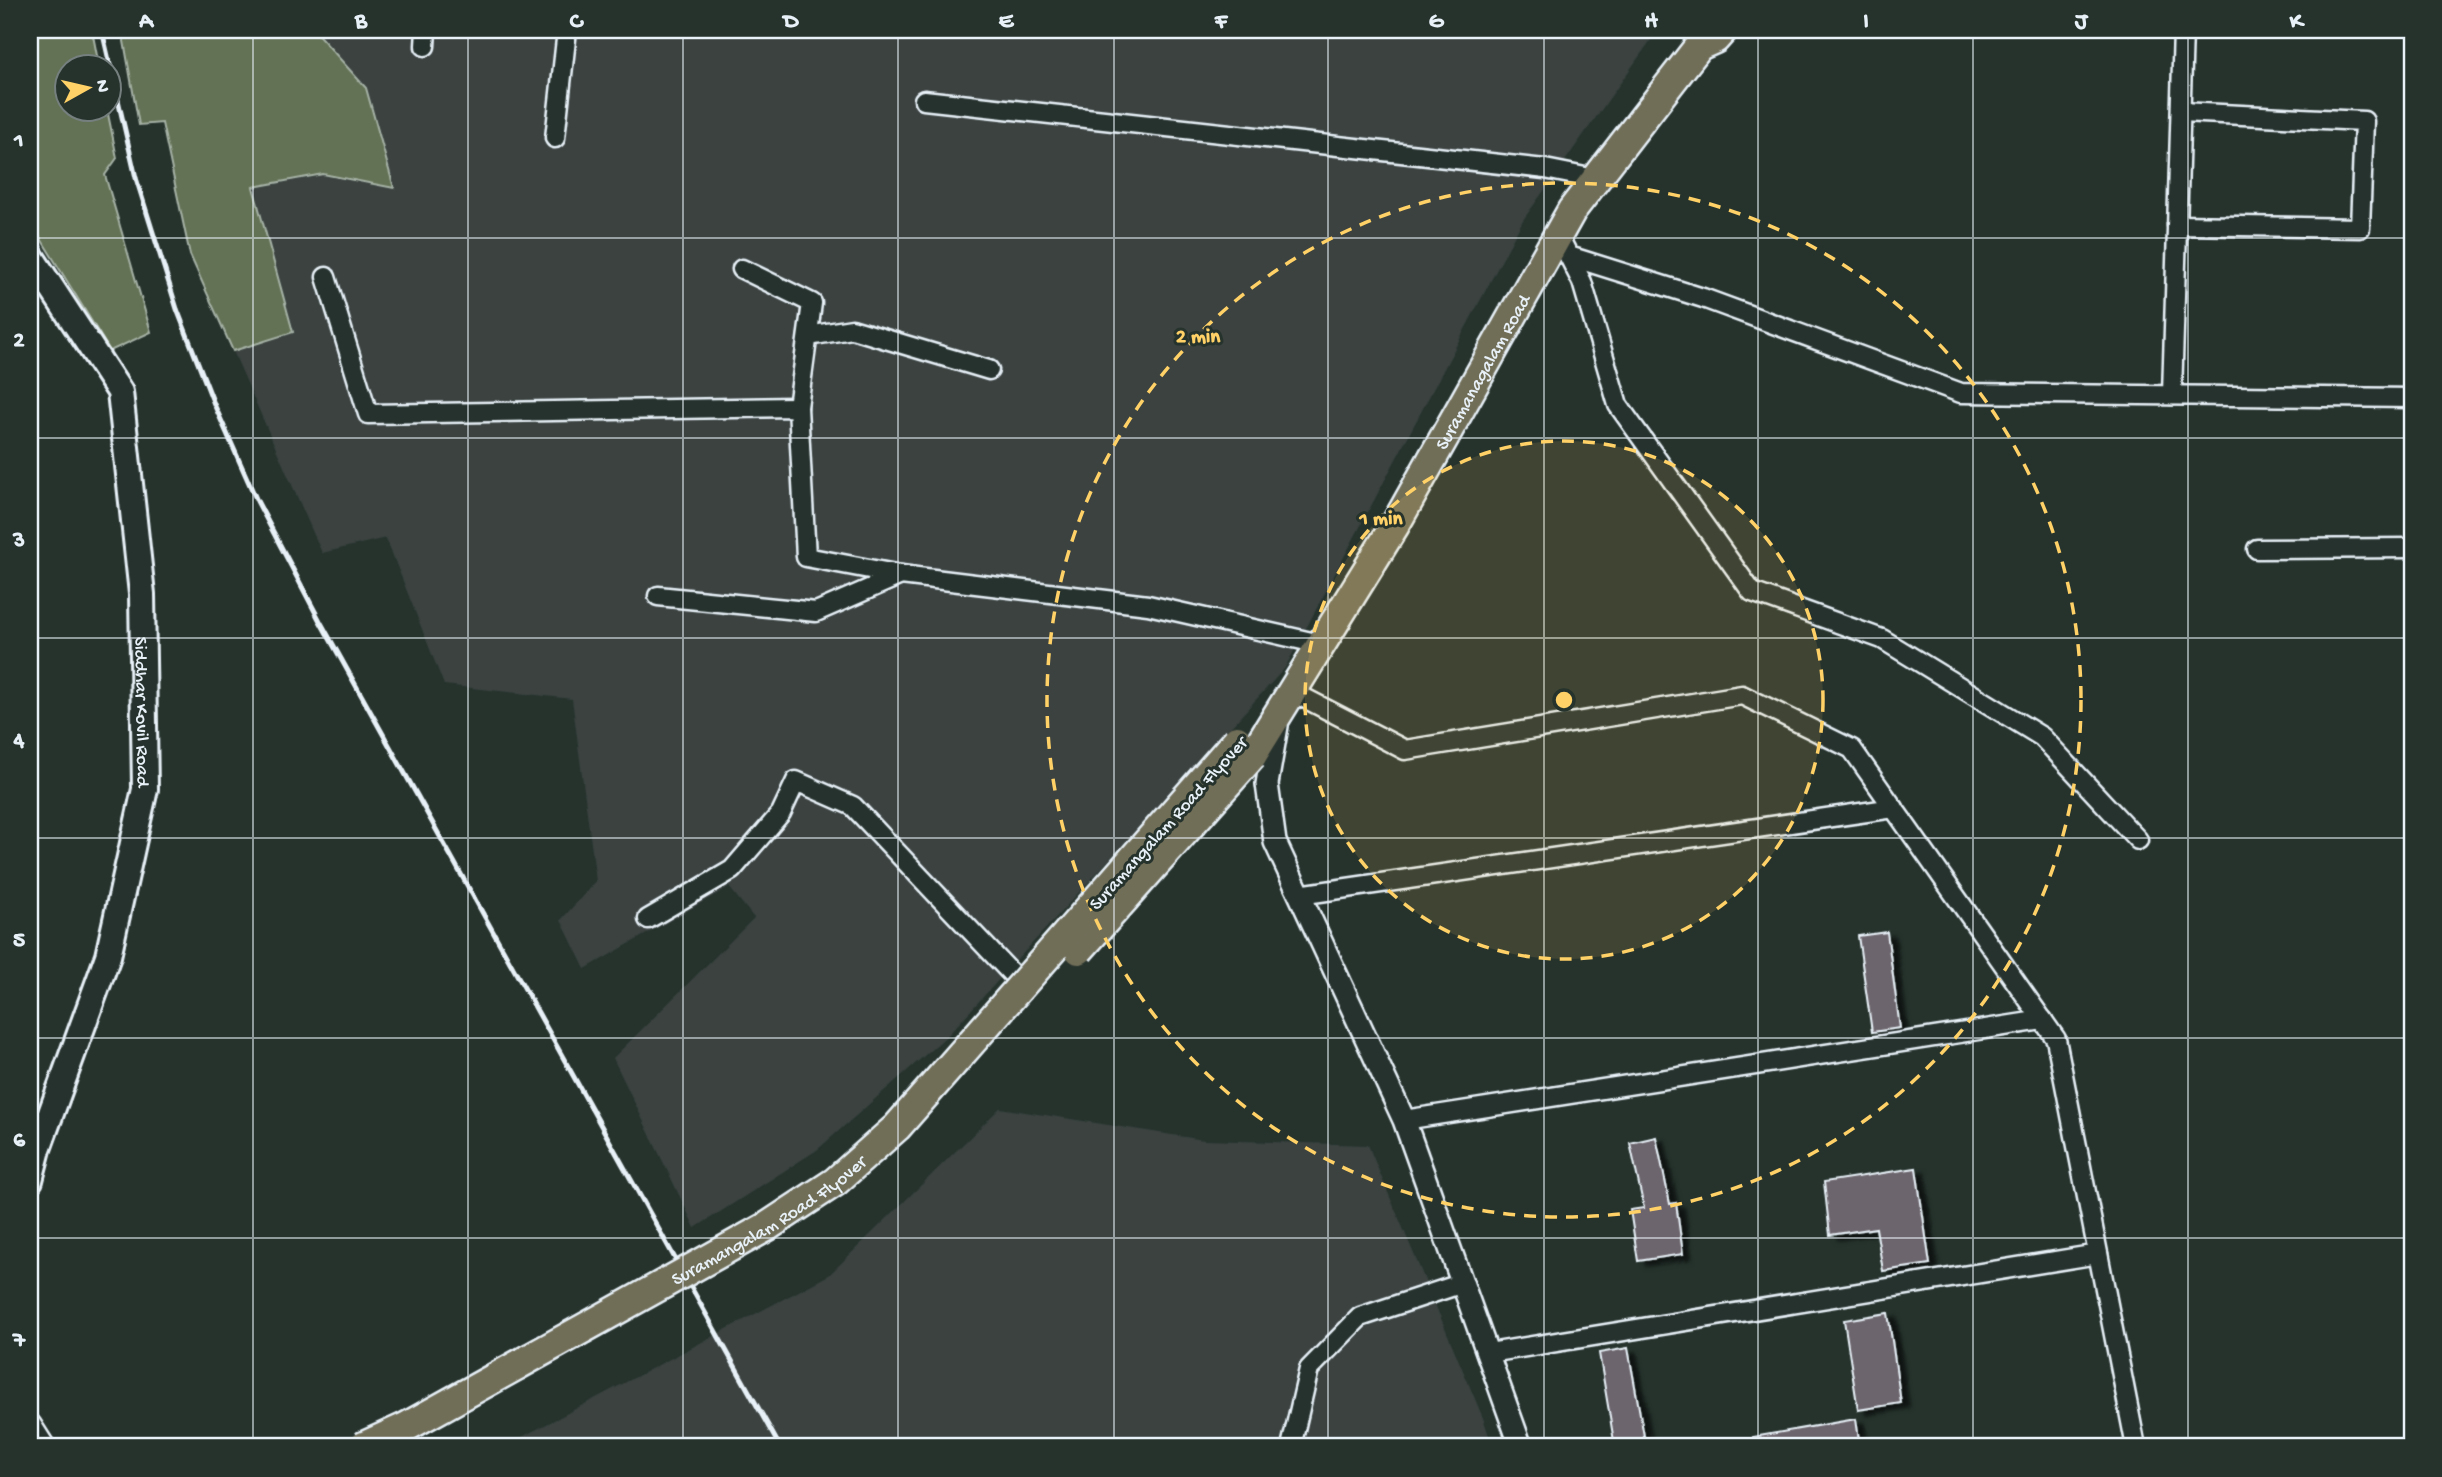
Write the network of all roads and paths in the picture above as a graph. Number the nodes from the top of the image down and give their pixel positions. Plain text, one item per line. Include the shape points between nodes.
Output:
1 (567, 30) edge
2 (1723, 30) edge
3 (2183, 30) edge
4 (1699, 38) edge
5 (924, 100) dead end
6 (2181, 112) junction
7 (555, 138) dead end
8 (1595, 179) junction
9 (2177, 225) junction
10 (1563, 246) junction
11 (30, 255) edge
12 (742, 269) dead end
13 (326, 276) dead end
14 (807, 336) junction
15 (989, 370) dead end
16 (2172, 395) junction
17 (2412, 398) edge
18 (798, 407) junction
19 (2257, 548) dead end
20 (2412, 548) edge
21 (901, 575) junction
22 (658, 596) dead end
23 (1321, 645) junction
24 (1285, 699) junction
25 (1245, 748) junction
26 (1894, 808) junction
27 (2138, 840) dead end
28 (1299, 895) junction
29 (648, 919) dead end
30 (1011, 973) dead end
31 (2043, 1020) junction
32 (1404, 1121) junction
33 (34, 1149) edge
34 (30, 1180) edge
35 (2098, 1254) junction
36 (1463, 1283) junction
37 (1489, 1353) junction
38 (30, 1425) edge
39 (44, 1447) edge
40 (362, 1447) edge
41 (404, 1447) edge
42 (1291, 1447) edge
43 (1521, 1447) edge
44 (2136, 1447) edge

1 - 7 street
2 - 4 main road, Suramanagalam Road via 1715,39
3 - 6 street
4 - 8 main road, Suramanagalam Road
5 - 8 street via 1545,169
6 - 9 street
6 - 9 street via 2364,121 2360,228
8 - 10 main road, Suramanagalam Road via 1572,210
9 - 16 street
10 - 16 street via 1961,393
10 - 23 main road, Suramanagalam Road
10 - 27 street via 1582,282 1618,405 1752,592 1882,639 2042,737
11 - 33 main road, Siddhar Kovil Road via 120,392 142,594 145,789 108,956
12 - 14 street via 812,303
13 - 18 street via 368,414
14 - 15 street via 852,329
14 - 18 street
16 - 17 street
18 - 21 street via 806,557
19 - 20 street
21 - 22 street via 816,612
21 - 23 street via 1148,605
23 - 24 main road, Suramanagalam Road
24 - 25 main road, Suramangalam Road Flyover
24 - 26 street via 1405,751 1742,695 1852,748
24 - 28 street via 1267,784 1275,842
25 - 40 main road, Suramangalam Road Flyover, bridge via 897,1127 835,1182 768,1226
25 - 41 main road, Suramangalam Road Flyover, bridge via 909,1139 845,1196 776,1241
26 - 28 street
26 - 31 street
28 - 32 street
29 - 30 street via 732,870 781,813 796,780 853,806
31 - 32 street
31 - 35 street via 2056,1039
32 - 36 street
33 - 34 main road, Siddhar Kovil Road
35 - 37 street
35 - 44 street
36 - 37 street
36 - 42 street via 1360,1317 1309,1369
37 - 43 street
38 - 39 street

